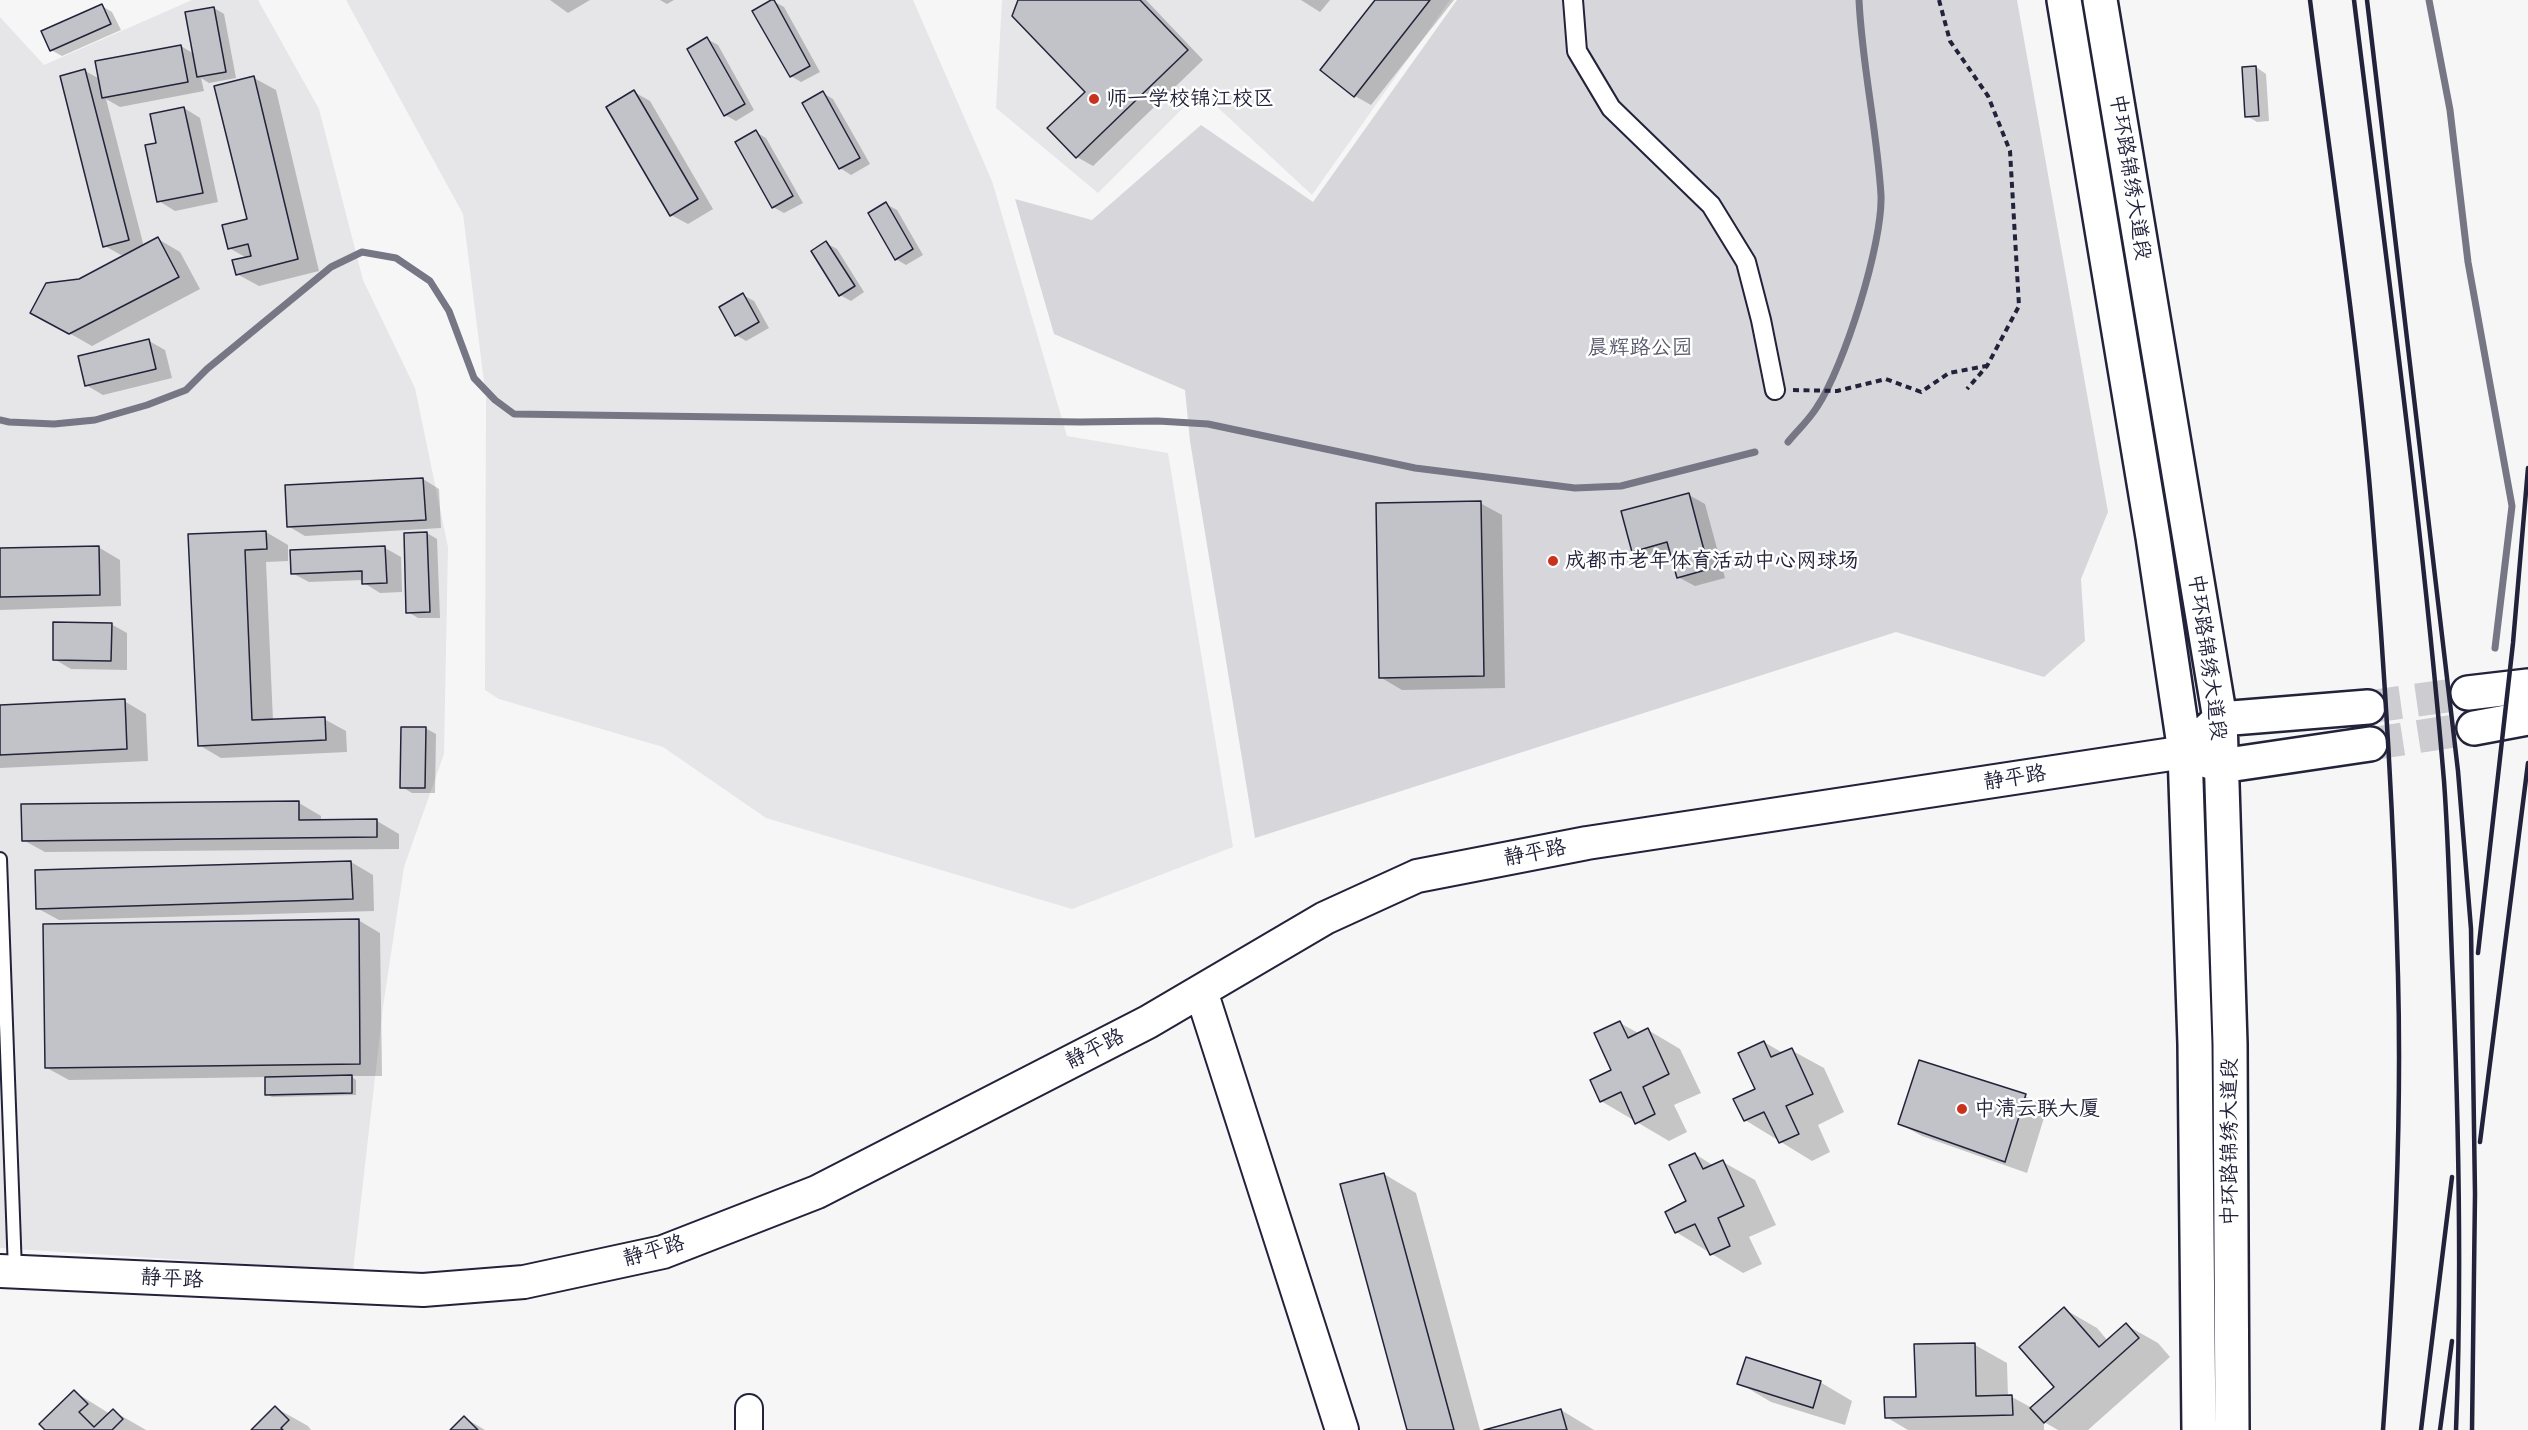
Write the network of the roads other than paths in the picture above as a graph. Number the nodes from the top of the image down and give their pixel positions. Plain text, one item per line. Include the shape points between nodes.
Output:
1 (1573, 0) edge
2 (2064, 0) edge
3 (2100, 0) edge
4 (1775, 390) dead end
5 (2528, 686) edge
6 (2468, 693) tunnel mouth
7 (2368, 707) tunnel mouth
8 (2528, 718) edge
9 (2220, 719) junction
10 (2474, 728) tunnel mouth
11 (2370, 744) tunnel mouth
12 (2185, 752) junction
13 (2221, 766) junction
14 (0, 859) edge
15 (1201, 991) junction
16 (8, 1272) edge
17 (1342, 1430) edge
18 (2199, 1430) edge
19 (2232, 1430) edge

1 - 4 street via 1577,51 1611,108 1711,204 1746,262
2 - 12 main road, 中环路锦绣大道段
3 - 9 main road, 中环路锦绣大道段
5 - 6 main road
7 - 9 main road
8 - 10 main road
9 - 12 main road
9 - 13 main road, 中环路锦绣大道段
11 - 13 main road
12 - 13 main road
12 - 15 street, 静平路 via 1587,843 1417,876 1325,918
12 - 18 main road, 中环路锦绣大道段 via 2195,1044
13 - 19 main road, 中环路锦绣大道段 via 2230,1044
14 - 16 lane
15 - 16 street, 静平路 via 1148,1022 817,1191 663,1252 524,1282 423,1290
15 - 17 street

